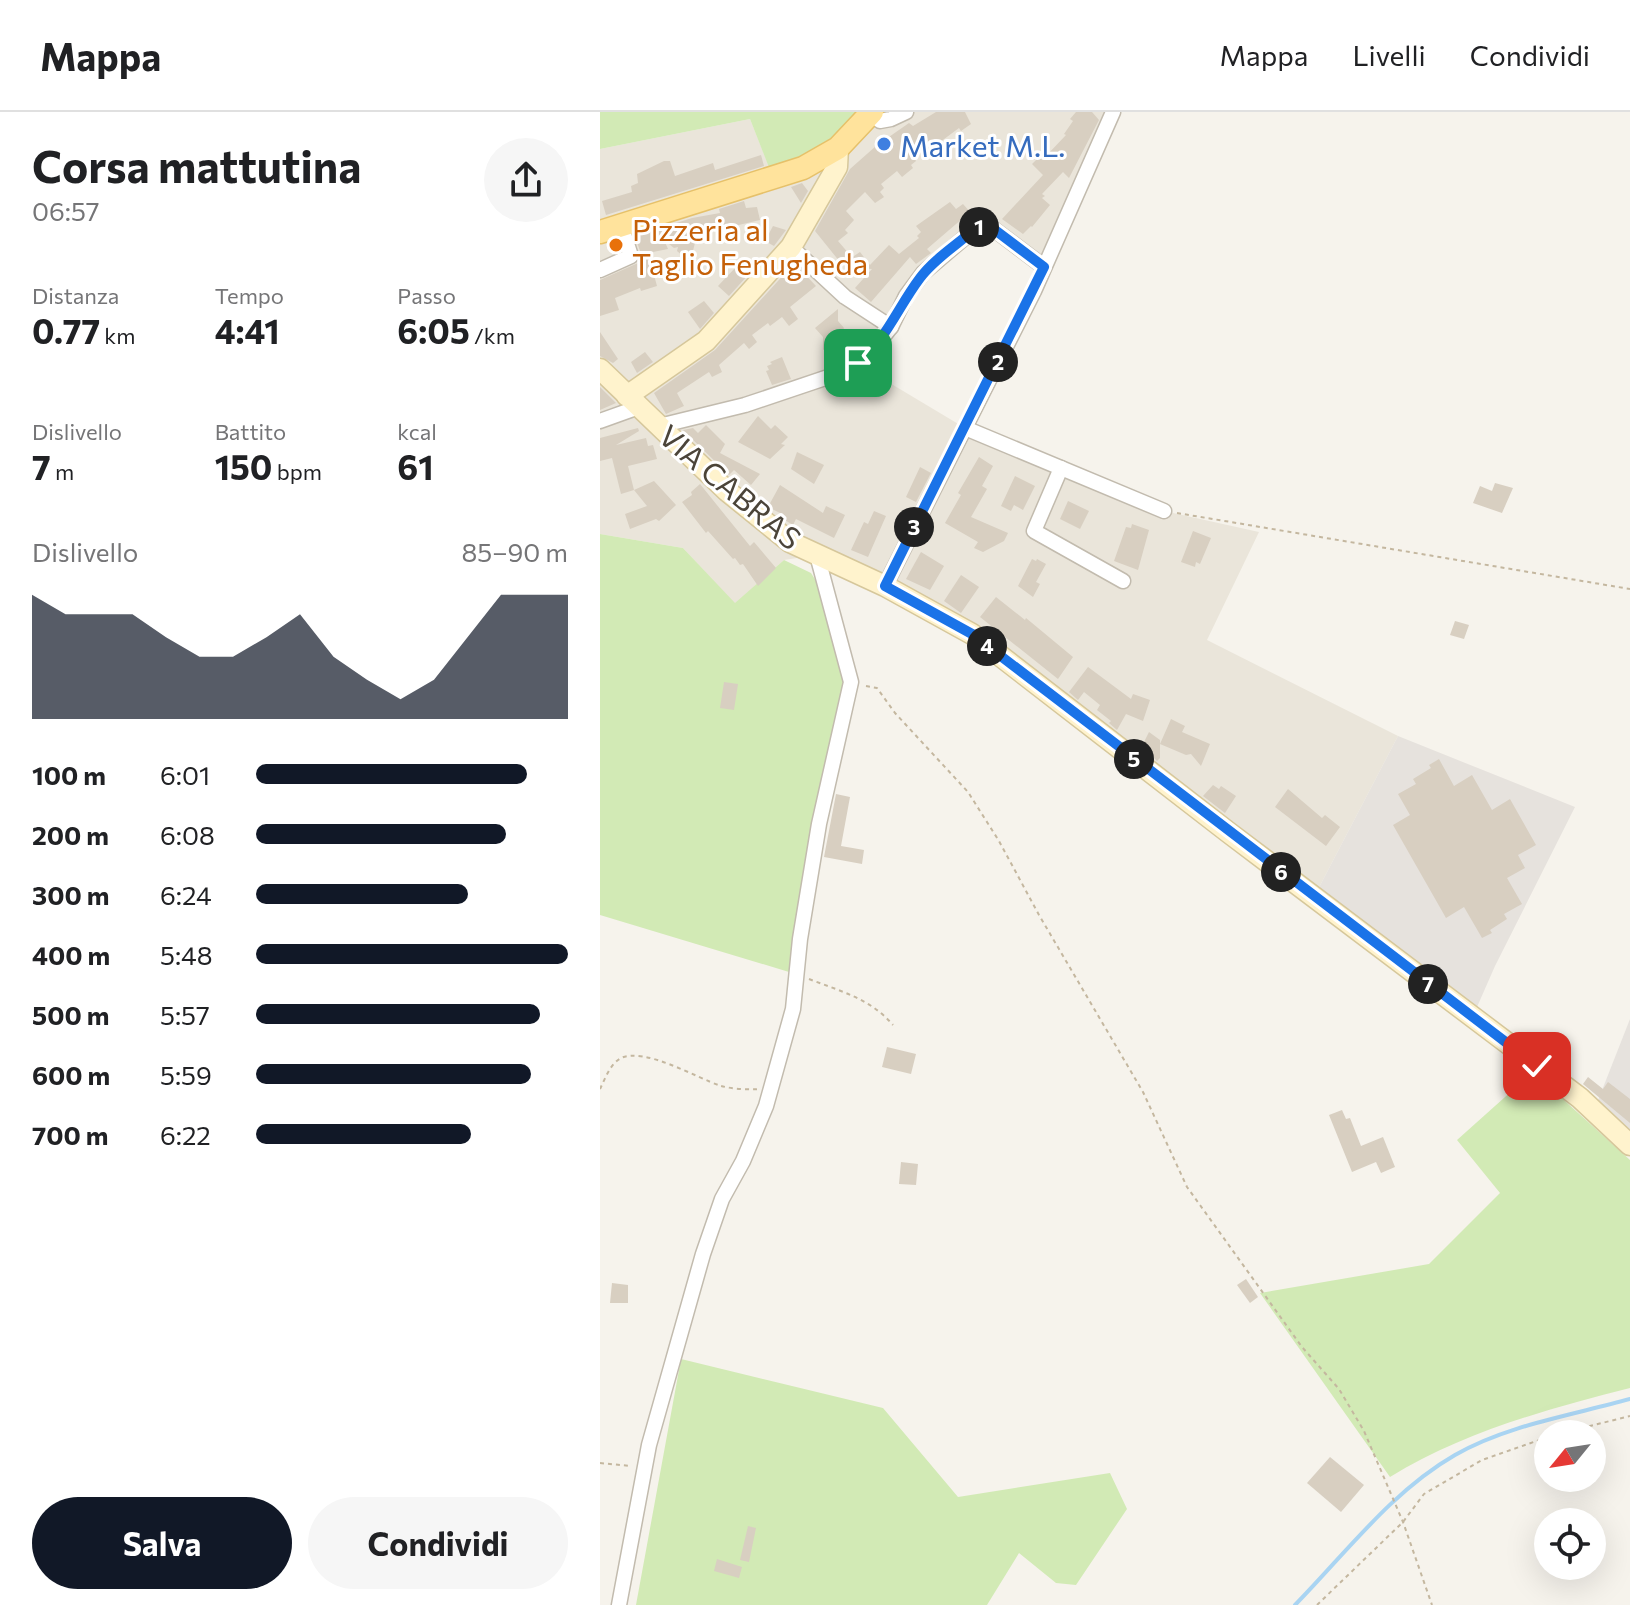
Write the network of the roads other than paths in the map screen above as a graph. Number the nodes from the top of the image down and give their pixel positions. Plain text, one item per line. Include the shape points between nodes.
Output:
1 (906, 112) edge
2 (1113, 112) edge
3 (872, 113) edge
4 (838, 148) junction
5 (803, 168) junction
6 (822, 194) junction
7 (610, 228) edge
8 (791, 247) junction
9 (1044, 267) junction
10 (600, 270) edge
11 (891, 327) junction
12 (600, 369) edge
13 (633, 402) junction
14 (600, 421) edge
15 (659, 426) junction
16 (965, 428) junction
17 (1061, 468) junction
18 (1164, 511) road end
19 (817, 555) junction
20 (1123, 581) dead end
21 (885, 586) junction
22 (1630, 1145) edge
23 (619, 1605) edge

1 - 3 street via 880,121
2 - 9 street
3 - 4 main road
4 - 5 main road
4 - 6 street via 837,167
5 - 6 street
5 - 7 main road
6 - 8 street
7 - 10 street via 631,256
8 - 11 street via 845,297
8 - 13 street via 706,341
9 - 11 street via 991,227 976,228 923,273
9 - 16 street
11 - 15 street via 871,352 843,372 745,405
12 - 13 street, VIA CABRAS
13 - 14 street
13 - 15 street, VIA CABRAS
15 - 19 street, VIA CABRAS via 762,520
16 - 17 street
16 - 21 street
17 - 18 street
17 - 20 street via 1034,531
19 - 21 street, VIA CABRAS
19 - 23 street via 851,682 819,824 793,1009 772,1088 703,1254 644,1467
21 - 22 street, VIA CABRAS via 972,634 1580,1098

